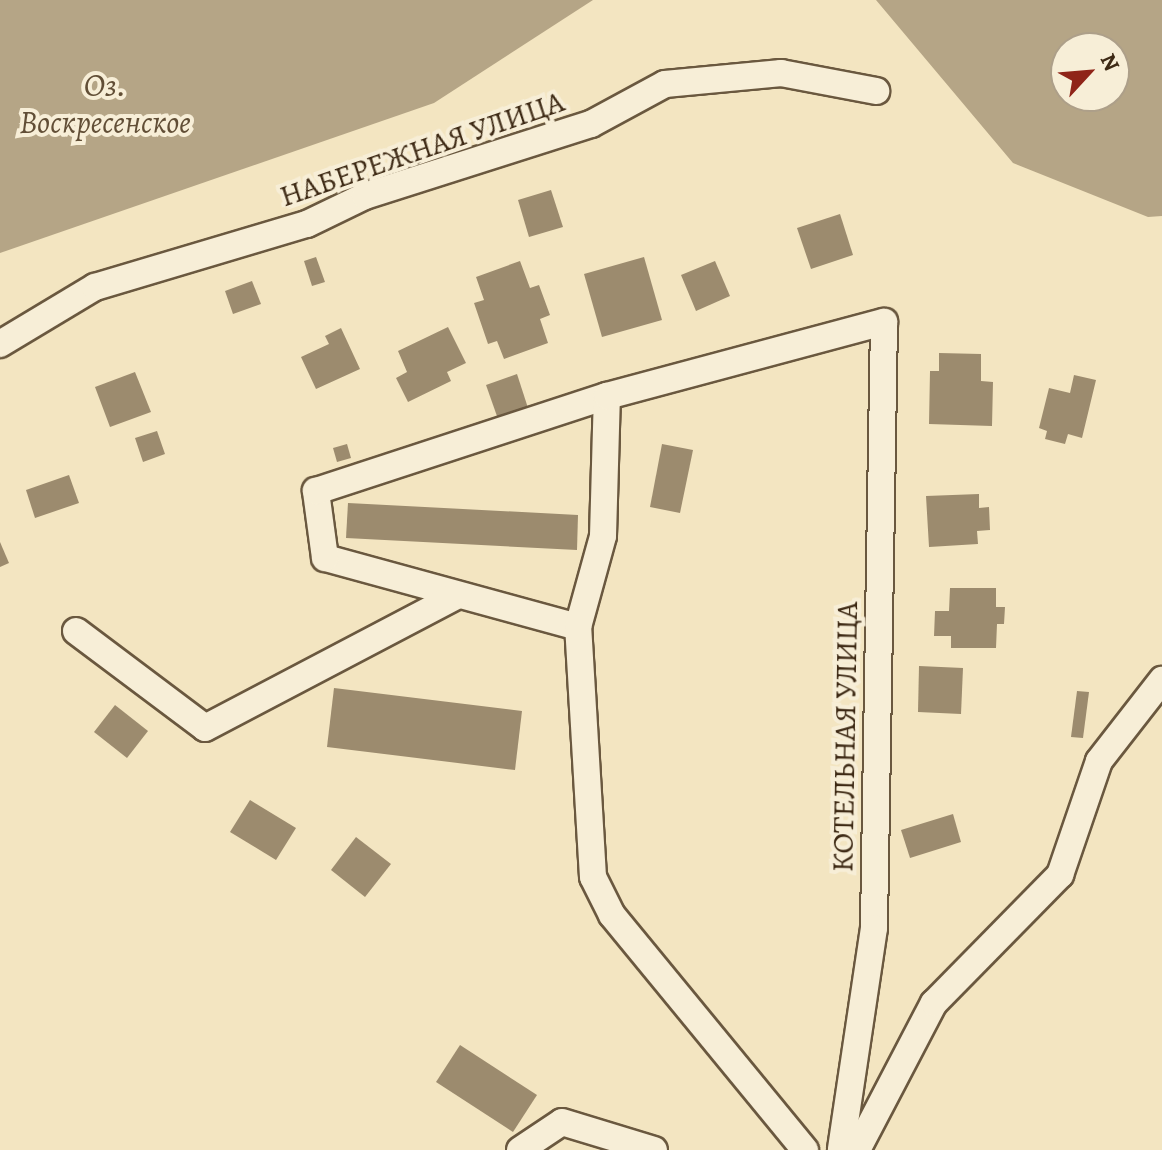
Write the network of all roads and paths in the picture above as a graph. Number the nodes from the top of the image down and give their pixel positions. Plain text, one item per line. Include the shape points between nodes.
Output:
1 (876, 91) dead end
2 (0, 344) edge
3 (607, 396) junction
4 (458, 595) junction
5 (578, 627) junction
6 (76, 631) dead end
7 (1162, 680) edge
8 (520, 1150) edge
9 (654, 1150) edge
10 (805, 1150) edge
11 (841, 1150) edge
12 (857, 1150) edge

1 - 2 street, НАБЕРЕЖНАЯ УЛИЦА via 781,73 665,84 591,124 365,196 307,224 95,287
3 - 4 street via 316,491 325,558
3 - 5 street via 603,536
3 - 11 street, КОТЕЛЬНАЯ УЛИЦА via 884,322 874,928
4 - 5 street
4 - 6 street via 205,728
5 - 10 street via 593,877 612,915
7 - 12 street via 1099,761 1060,875 934,1003
8 - 9 street via 562,1122

